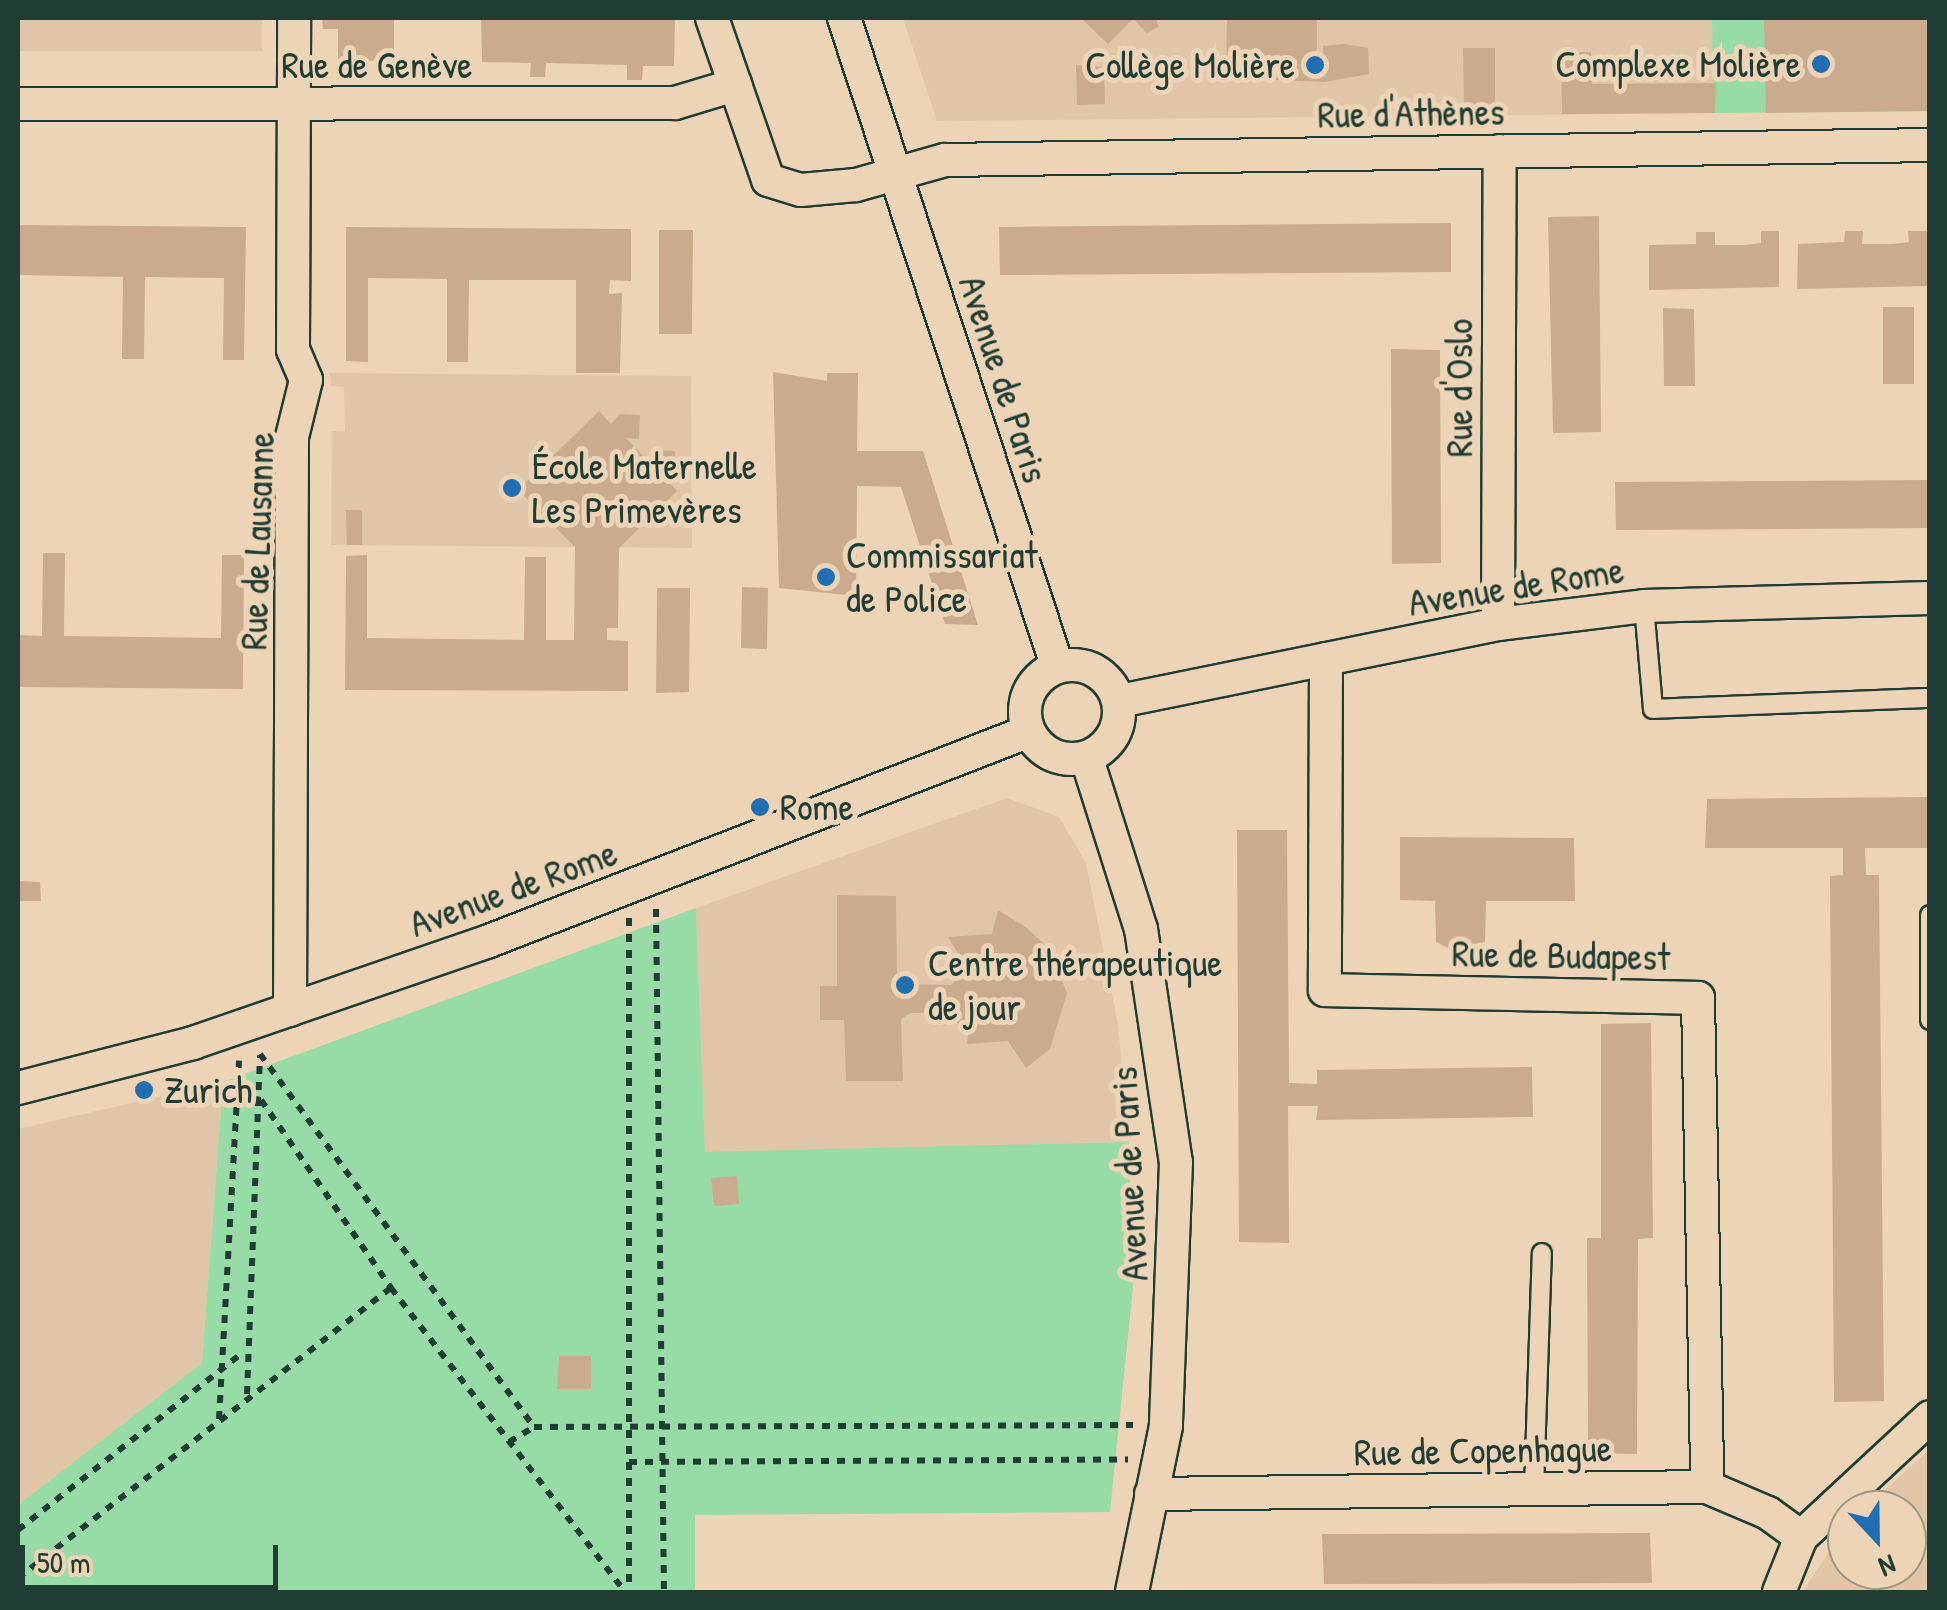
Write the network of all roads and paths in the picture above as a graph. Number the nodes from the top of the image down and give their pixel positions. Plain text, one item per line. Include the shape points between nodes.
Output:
1 (294, 18) edge
2 (712, 18) edge
3 (844, 18) edge
4 (735, 85) junction
5 (18, 104) edge
6 (294, 106) junction
7 (1930, 145) edge
8 (1500, 152) junction
9 (895, 174) junction
10 (1930, 598) edge
11 (1644, 606) junction
12 (1498, 624) junction
13 (1326, 659) junction
14 (1057, 665) junction
15 (1930, 698) edge
16 (1120, 701) junction
17 (1026, 732) junction
18 (1087, 759) junction
19 (642, 882) junction
20 (1930, 915) edge
21 (290, 1010) junction
22 (1930, 1020) edge
23 (250, 1040) junction
24 (18, 1088) edge
25 (238, 1096) junction
26 (262, 1100) junction
27 (1542, 1252) dead end
28 (390, 1288) junction
29 (244, 1352) junction
30 (218, 1372) junction
31 (247, 1394) junction
32 (1930, 1417) edge
33 (219, 1420) junction
34 (664, 1424) junction
35 (629, 1425) junction
36 (1166, 1426) junction
37 (534, 1427) junction
38 (509, 1442) junction
39 (1160, 1459) junction
40 (629, 1462) junction
41 (661, 1465) junction
42 (1708, 1487) junction
43 (1534, 1489) junction
44 (1151, 1494) junction
45 (18, 1530) edge
46 (1802, 1538) junction
47 (18, 1578) edge
48 (627, 1592) edge
49 (663, 1592) edge
50 (1132, 1592) edge
51 (1779, 1592) edge

1 - 6 street, Rue de Lausanne
2 - 4 street
3 - 9 street, Avenue de Paris
4 - 6 street, Rue de Genève via 675,103
4 - 9 street via 768,180 801,190
5 - 6 street, Rue de Genève
6 - 21 street, Rue de Lausanne via 293,350 306,380 292,438
7 - 8 street, Rue d'Athènes
8 - 9 street, Rue d'Athènes via 945,160
8 - 12 street, Rue d'Oslo
9 - 14 street, Avenue de Paris
10 - 11 street, Avenue de Rome
11 - 12 street, Avenue de Rome
11 - 15 lane via 1653,709
12 - 13 street, Avenue de Rome
13 - 16 street, Avenue de Rome
13 - 42 street, Rue de Budapest via 1326,990 1698,998
14 - 16 street via 1096,669
14 - 17 street via 1027,692
16 - 18 street via 1113,740
17 - 18 street via 1049,756
17 - 19 street, Avenue de Rome
18 - 36 street, Avenue de Paris via 1141,929 1165,1060 1176,1162
19 - 21 street, Avenue de Rome
19 - 34 path
19 - 35 path
20 - 22 lane
21 - 23 street, Avenue de Rome
23 - 24 street, Avenue de Rome
23 - 25 path
23 - 26 path
23 - 37 path
25 - 26 path
25 - 30 path
26 - 28 path
26 - 29 path
27 - 43 lane
28 - 31 path
28 - 38 path
29 - 30 path
29 - 31 path
30 - 33 path
30 - 45 path
31 - 33 path
32 - 46 street
33 - 47 path
34 - 35 path
34 - 36 path
34 - 41 path
35 - 37 path
35 - 40 path
36 - 39 street, Avenue de Paris
37 - 38 path
38 - 48 path
39 - 41 path
39 - 44 street, Avenue de Paris
40 - 41 path
40 - 48 path
41 - 49 path
42 - 43 street, Rue de Copenhague
42 - 46 street, Rue de Copenhague via 1768,1512
43 - 44 street, Rue de Copenhague
44 - 50 street, Avenue de Paris
46 - 51 street

